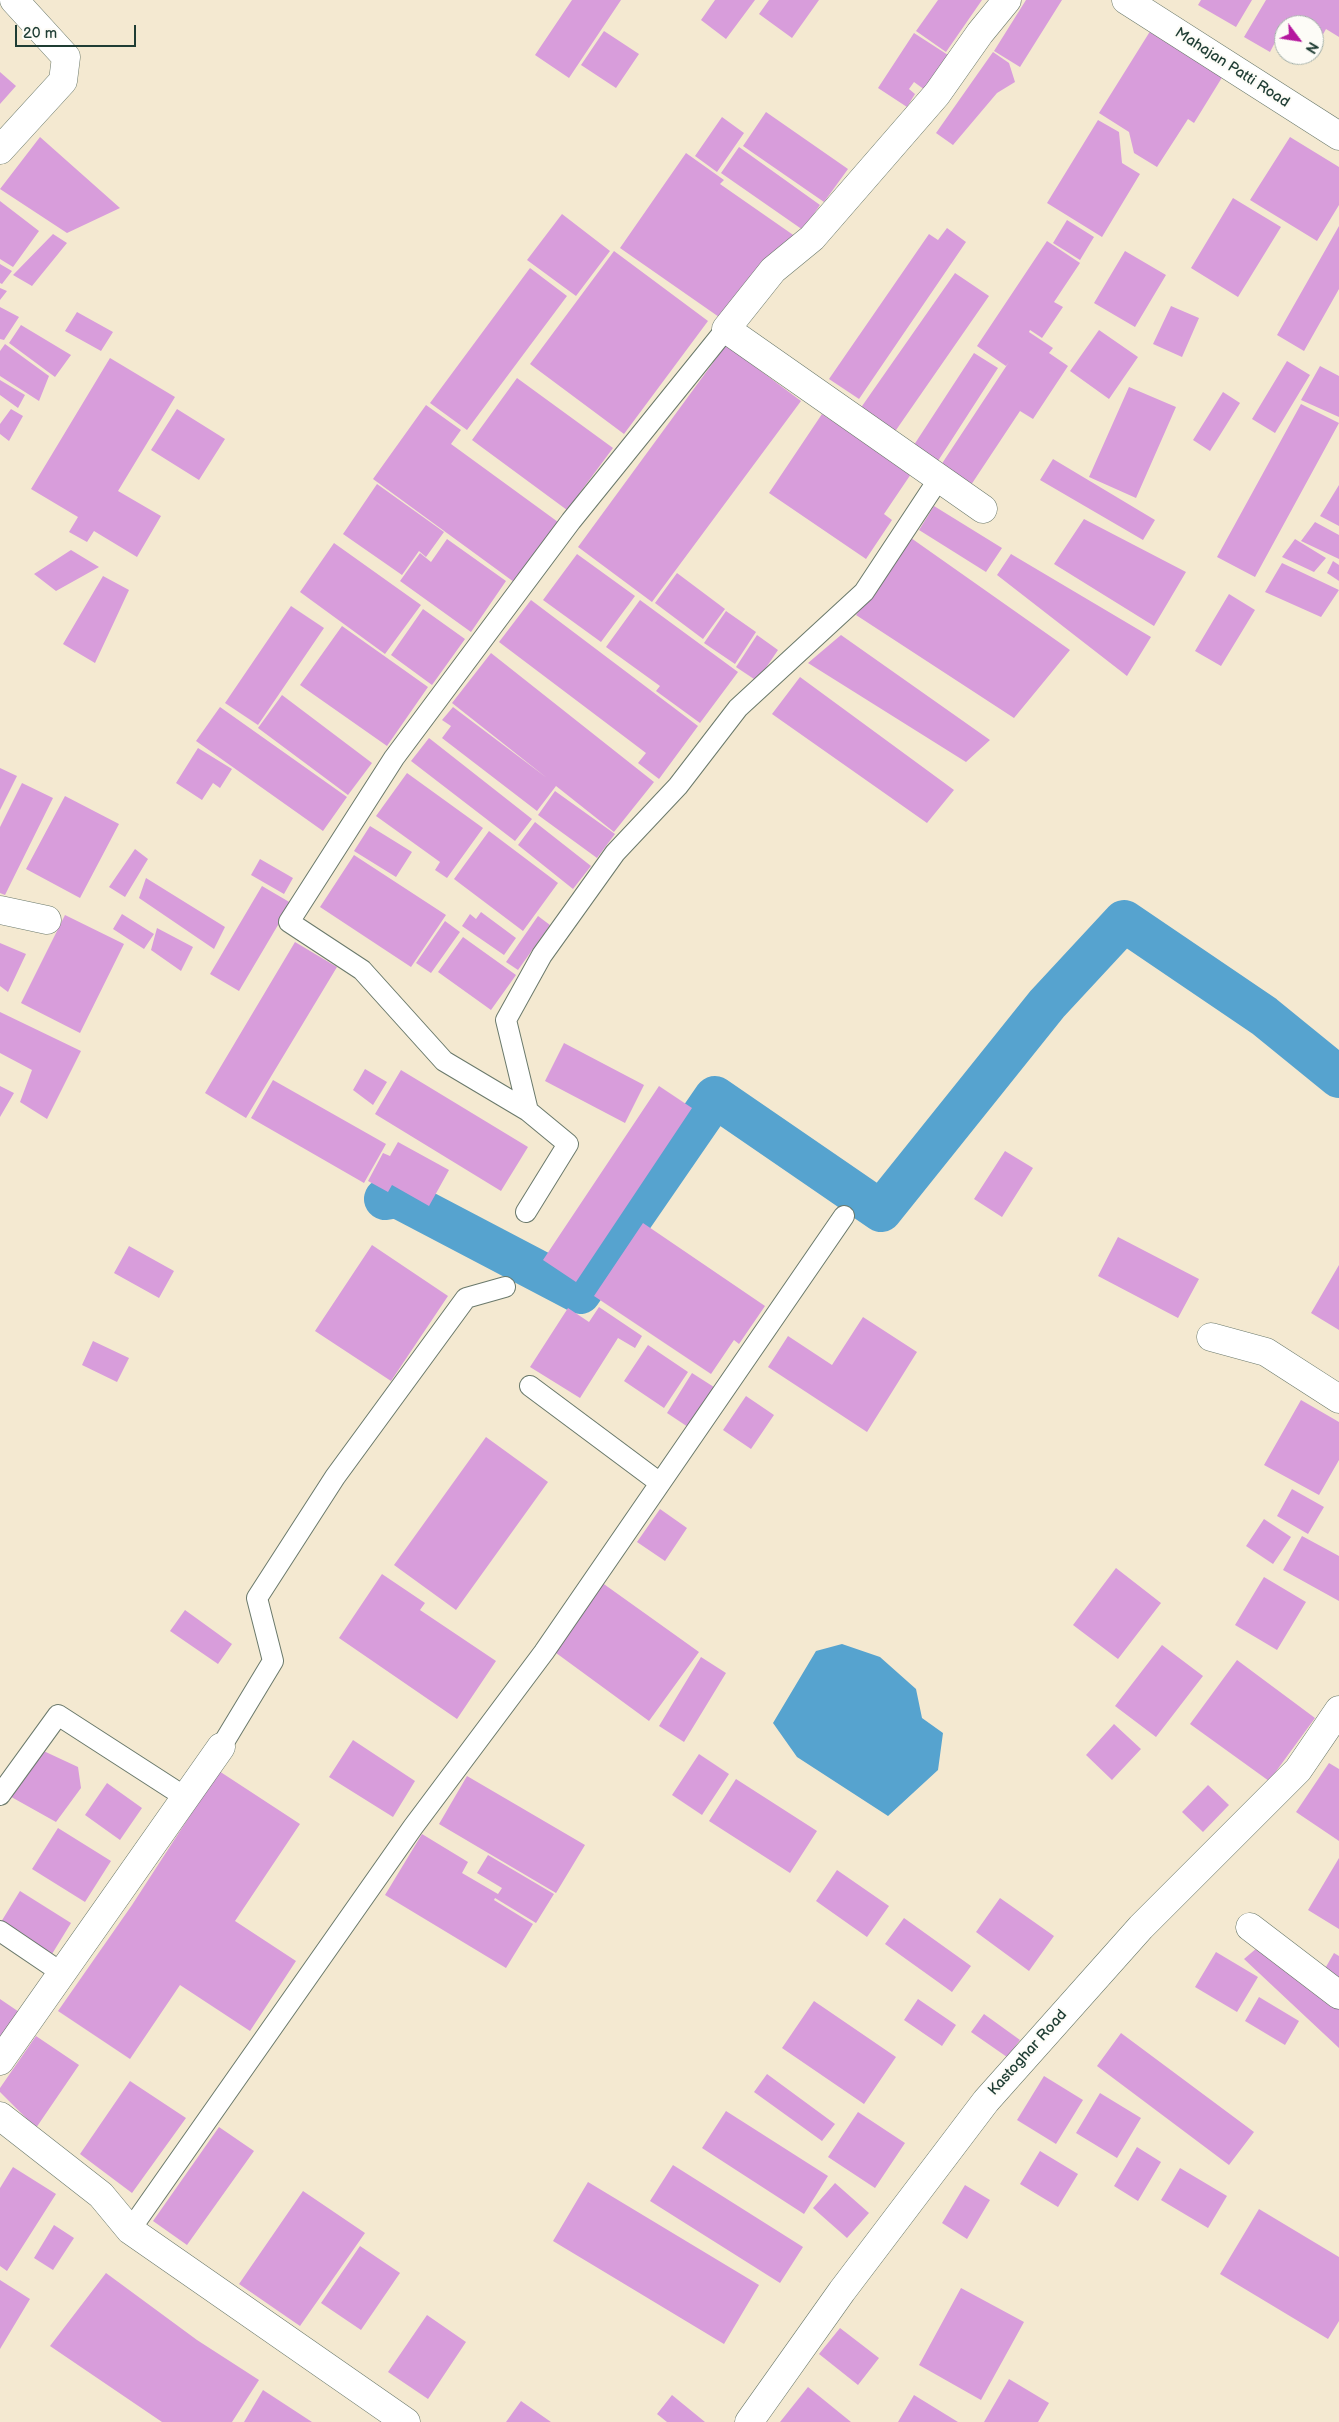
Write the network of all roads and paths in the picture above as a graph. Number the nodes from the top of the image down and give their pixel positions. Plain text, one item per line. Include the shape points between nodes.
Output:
1 (14, 0) edge
2 (1007, 0) edge
3 (1126, 0) edge
4 (1339, 136) edge
5 (0, 150) edge
6 (726, 329) junction
7 (940, 478) junction
8 (983, 509) dead end
9 (0, 910) edge
10 (47, 920) dead end
11 (528, 1111) junction
12 (526, 1212) dead end
13 (844, 1216) dead end
14 (505, 1287) dead end
15 (1211, 1337) dead end
16 (530, 1386) dead end
17 (1339, 1399) edge
18 (660, 1483) junction
19 (1339, 1710) edge
20 (221, 1747) joint
21 (0, 1795) edge
22 (185, 1797) junction
23 (1250, 1927) dead end
24 (0, 1931) edge
25 (62, 1973) junction
26 (1339, 1995) edge
27 (0, 2061) edge
28 (0, 2116) edge
29 (130, 2230) junction
30 (406, 2422) edge
31 (748, 2422) edge

1 - 5 street via 66,57 63,81
2 - 6 street via 930,101 812,238 772,270
3 - 4 street, Mahajan Patti Road
6 - 7 street
6 - 11 lane via 571,521 394,758 289,922 362,970 444,1061
7 - 8 street
7 - 11 lane via 864,592 738,708 678,786 615,853 542,955 506,1020
9 - 10 street
11 - 12 lane via 568,1144
13 - 18 lane
14 - 20 lane via 466,1298 335,1477 257,1598 273,1661
15 - 17 street via 1266,1352
16 - 18 lane
18 - 29 lane via 544,1652 413,1827
19 - 31 street, Kastoghar Road via 1298,1770 1141,1927 986,2101 842,2291
20 - 22 street
21 - 22 lane via 58,1714
22 - 25 street
23 - 26 street
24 - 25 lane
25 - 27 street
28 - 29 street via 101,2195
29 - 30 street

